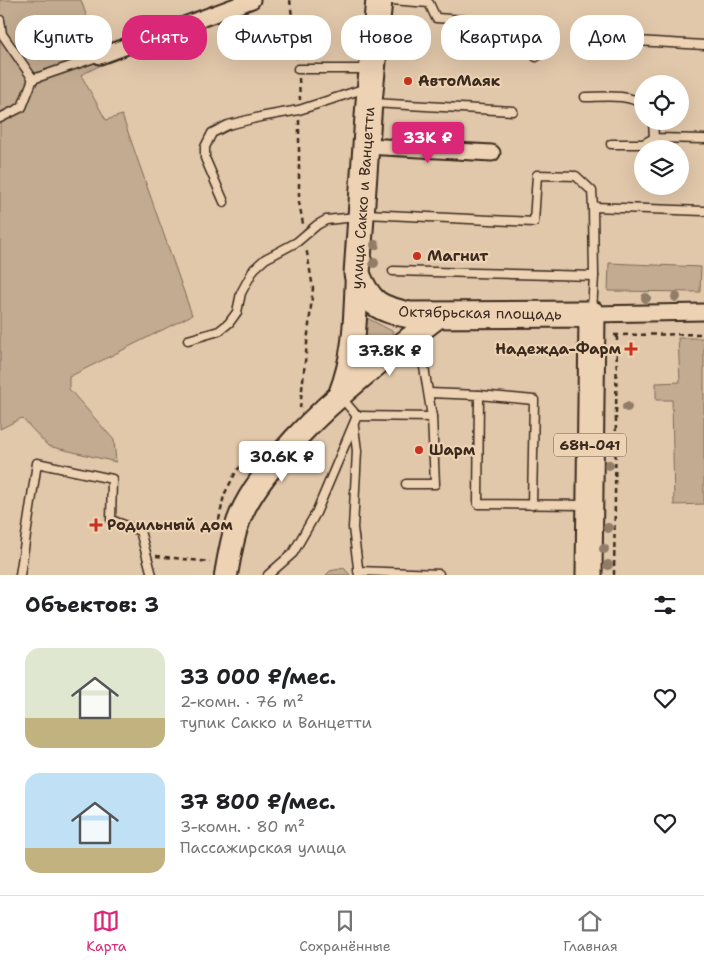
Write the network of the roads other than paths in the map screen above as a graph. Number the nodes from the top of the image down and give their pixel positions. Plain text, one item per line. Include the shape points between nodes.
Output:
1 (252, 0) edge
2 (379, 0) edge
3 (392, 0) edge
4 (441, 18) edge
5 (0, 20) edge
6 (644, 41) edge
7 (704, 45) edge
8 (112, 52) edge
9 (88, 60) edge
10 (298, 69) road end
11 (33, 79) junction
12 (371, 86) junction
13 (585, 97) dead end
14 (634, 99) edge
15 (513, 111) dead end
16 (0, 118) edge
17 (654, 130) edge
18 (654, 138) junction
19 (704, 139) edge
20 (610, 144) dead end
21 (366, 146) junction
22 (492, 153) dead end
23 (224, 202) dead end
24 (593, 207) junction
25 (704, 211) edge
26 (361, 215) junction
27 (393, 271) dead end
28 (357, 274) junction
29 (594, 276) junction
30 (704, 312) edge
31 (592, 314) junction
32 (440, 315) junction
33 (418, 331) junction
34 (188, 340) dead end
35 (428, 393) junction
36 (339, 395) junction
37 (478, 395) junction
38 (356, 416) junction
39 (432, 417) junction
40 (353, 425) junction
41 (406, 484) dead end
42 (532, 504) junction
43 (590, 505) junction
44 (218, 572) edge
45 (358, 573) edge
46 (439, 574) edge
47 (20, 575) edge
48 (152, 575) edge
49 (268, 575) edge
50 (589, 575) edge

1 - 8 street
2 - 12 main road, улица Сакко и Ванцетти
3 - 4 lane via 429,3 436,18
5 - 11 lane via 2,34
6 - 7 lane
9 - 11 lane
10 - 12 lane
11 - 16 lane via 22,107
12 - 15 lane
12 - 21 main road, улица Сакко и Ванцетти
12 - 23 lane via 300,110 228,125 212,133 205,147 205,158
13 - 14 lane
17 - 18 lane
18 - 19 lane
18 - 20 lane via 643,144
21 - 22 street
21 - 26 main road, улица Сакко и Ванцетти
24 - 25 lane
24 - 26 lane via 592,191 576,176 537,176 534,222
24 - 29 lane
26 - 28 main road, улица Сакко и Ванцетти
26 - 34 lane via 317,224 292,245 265,259 254,269 241,293 237,312 228,323 219,331
27 - 29 lane
28 - 32 main road, Октябрьская площадь via 363,289 380,307 410,314
28 - 36 street, улица Сакко и Ванцетти via 353,353
29 - 31 lane
30 - 31 street
31 - 32 main road, Октябрьская площадь
31 - 43 main road, 68Н-041
32 - 33 street
33 - 35 lane
33 - 36 street
35 - 37 lane
35 - 39 lane
36 - 38 lane
36 - 44 street via 278,457 259,482 244,507
37 - 42 lane via 534,400
37 - 42 lane via 478,504
38 - 39 lane
38 - 40 lane
39 - 41 lane via 435,484
40 - 45 lane via 357,451 353,528
40 - 49 lane via 316,513 293,553
42 - 43 lane
43 - 50 main road, 68Н-041
45 - 46 lane
47 - 48 lane via 37,462 112,479 111,520 140,531

